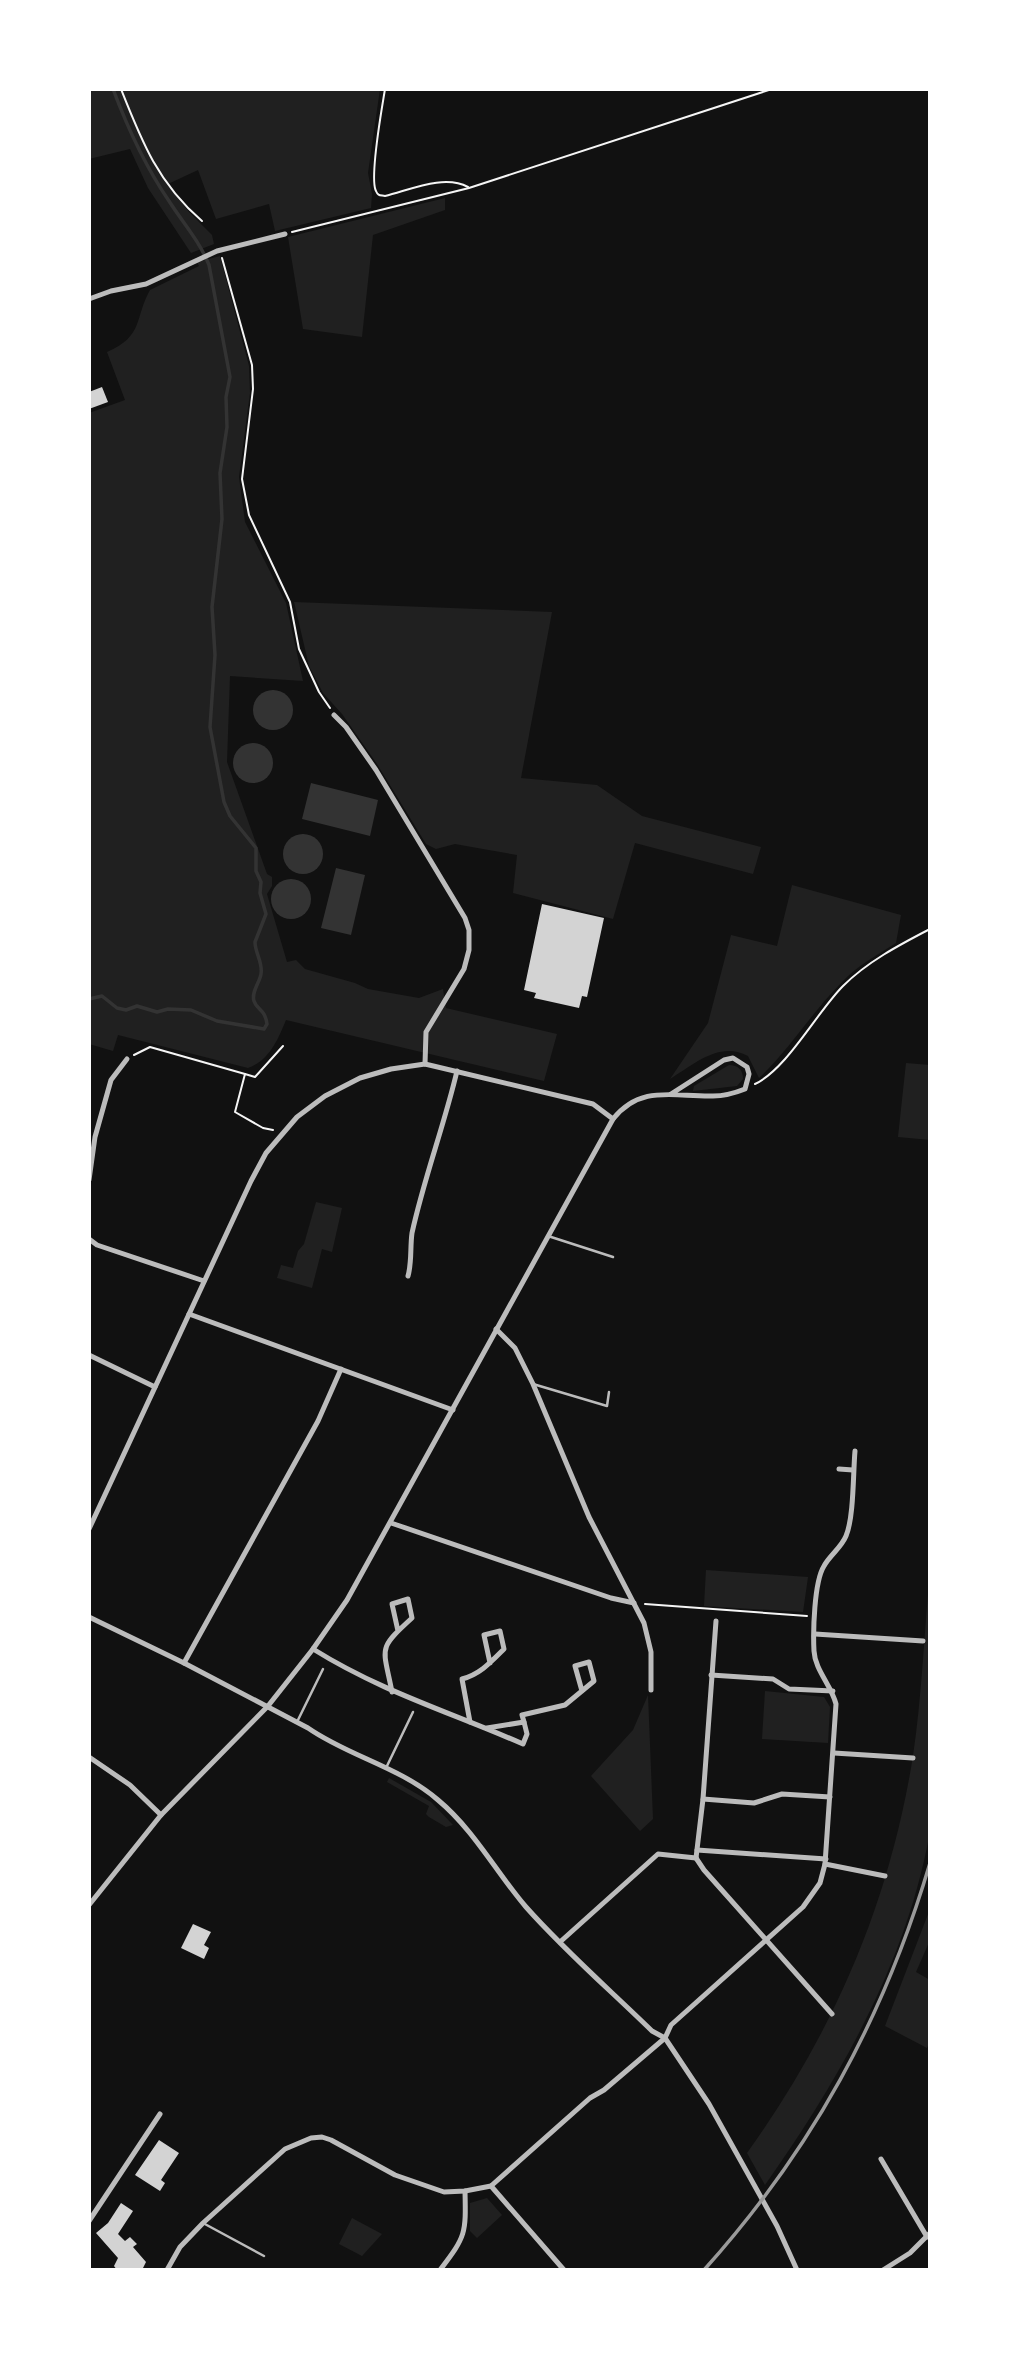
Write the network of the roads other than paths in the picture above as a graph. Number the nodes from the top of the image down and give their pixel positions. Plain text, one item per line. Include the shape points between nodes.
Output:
1 (285, 234) road end
2 (89, 299) edge
3 (334, 715) road end
4 (127, 1059) road end
5 (425, 1063) junction
6 (457, 1071) junction
7 (671, 1094) junction
8 (613, 1119) junction
9 (89, 1180) edge
10 (548, 1236) junction
11 (89, 1239) edge
12 (613, 1257) dead end
13 (408, 1276) dead end
14 (204, 1281) junction
15 (189, 1314) junction
16 (496, 1329) junction
17 (89, 1355) edge
18 (341, 1369) junction
19 (533, 1384) junction
20 (155, 1387) junction
21 (609, 1392) dead end
22 (453, 1410) junction
23 (855, 1451) dead end
24 (839, 1469) dead end
25 (853, 1471) junction
26 (391, 1523) junction
27 (89, 1528) edge
28 (634, 1603) junction
29 (89, 1617) edge
30 (716, 1621) dead end
31 (398, 1631) junction
32 (815, 1634) junction
33 (923, 1641) dead end
34 (313, 1649) junction
35 (184, 1662) junction
36 (491, 1662) junction
37 (323, 1669) dead end
38 (711, 1675) junction
39 (652, 1690) dead end
40 (582, 1691) junction
41 (392, 1692) junction
42 (833, 1692) junction
43 (268, 1706) junction
44 (413, 1712) dead end
45 (524, 1721) junction
46 (298, 1722) junction
47 (470, 1722) junction
48 (487, 1728) junction
49 (834, 1753) junction
50 (89, 1757) edge
51 (913, 1758) dead end
52 (386, 1768) junction
53 (830, 1797) junction
54 (703, 1799) junction
55 (161, 1815) junction
56 (697, 1850) junction
57 (696, 1858) junction
58 (825, 1861) junction
59 (885, 1876) dead end
60 (89, 1905) edge
61 (765, 1941) junction
62 (560, 1942) junction
63 (832, 2014) dead end
64 (665, 2038) junction
65 (160, 2114) dead end
66 (881, 2159) dead end
67 (491, 2186) junction
68 (465, 2192) junction
69 (89, 2221) edge
70 (203, 2223) junction
71 (928, 2235) edge
72 (264, 2256) dead end
73 (167, 2270) edge
74 (440, 2270) edge
75 (564, 2270) edge
76 (797, 2270) edge
77 (883, 2270) edge

1 - 2 street via 218,250 146,284
3 - 5 street via 376,770 466,918 469,950 464,969 426,1032
4 - 9 street via 111,1080
5 - 6 street
5 - 14 street via 359,1078 297,1117 279,1135 251,1181
6 - 8 street via 593,1104
6 - 13 street via 412,1236
7 - 7 street via 724,1060 733,1058 747,1067 745,1089 729,1095
7 - 8 street via 637,1099
8 - 10 street
10 - 12 lane
10 - 16 street
11 - 14 street
14 - 15 street
15 - 18 street
15 - 20 street
16 - 19 street via 515,1348
16 - 22 street
17 - 20 street
18 - 22 street
18 - 35 street via 318,1421
19 - 21 lane via 607,1406
19 - 28 street via 589,1517
20 - 27 street
22 - 26 street
23 - 25 street
24 - 25 street
25 - 32 street via 846,1537 820,1573
26 - 28 street
26 - 34 street
28 - 39 street via 649,1640
29 - 35 street
30 - 38 street
31 - 31 street via 412,1618 408,1599 392,1604
31 - 41 street via 384,1651
32 - 33 street
32 - 42 street via 816,1660
34 - 41 street
34 - 43 street
35 - 43 street
36 - 36 street via 504,1649 500,1631 484,1635
36 - 47 street via 477,1675 461,1679
37 - 46 lane
38 - 42 street via 772,1679 789,1689
38 - 54 street
40 - 40 street via 594,1681 589,1662 575,1666
40 - 45 street via 565,1705 522,1715
41 - 47 street
42 - 49 street
43 - 46 street
43 - 55 street
44 - 52 lane
45 - 48 street
45 - 48 street via 527,1734 523,1744
46 - 52 street
47 - 48 street
49 - 51 street
49 - 53 street
50 - 55 street via 130,1784
52 - 62 street via 449,1809 527,1908
53 - 54 street via 782,1794 754,1803
53 - 58 street
54 - 56 street
55 - 60 street
56 - 57 street
56 - 58 street
57 - 61 street
57 - 62 street via 658,1854
58 - 59 street
58 - 61 street via 813,1895
61 - 63 street
61 - 64 street via 671,2025
62 - 64 street via 652,2031
64 - 67 street
64 - 76 street via 710,2106
65 - 69 street
66 - 71 street
67 - 68 street
67 - 75 street
68 - 70 street via 428,2187 395,2175 331,2140 311,2138 285,2149
68 - 74 street via 466,2227
70 - 72 lane
70 - 73 street via 180,2247
71 - 77 street

